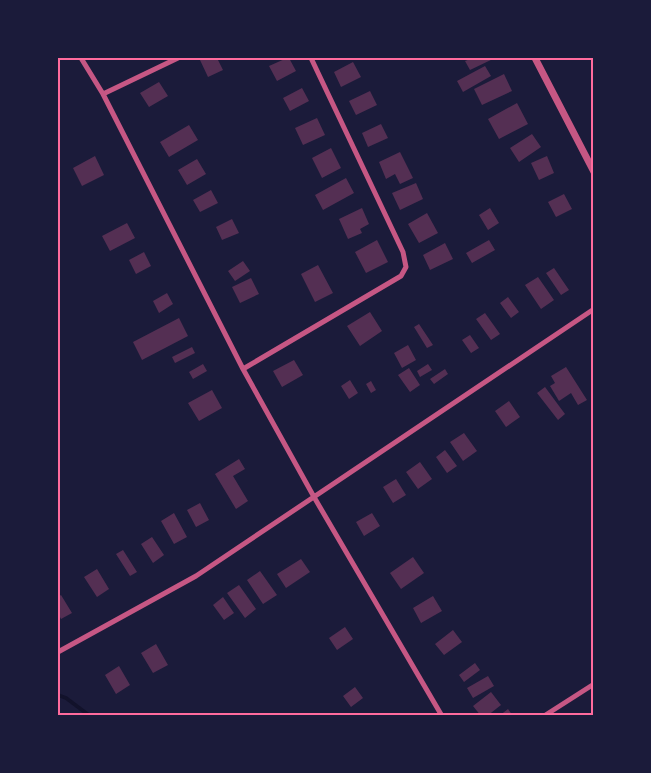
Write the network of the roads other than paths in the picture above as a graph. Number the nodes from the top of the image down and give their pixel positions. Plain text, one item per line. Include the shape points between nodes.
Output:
1 (81, 58) edge
2 (178, 58) edge
3 (311, 58) edge
4 (534, 58) edge
5 (103, 94) junction
6 (594, 172) edge
7 (594, 308) edge
8 (243, 369) junction
9 (314, 497) junction
10 (58, 652) edge
11 (594, 684) edge
12 (442, 716) edge
13 (544, 716) edge

1 - 5 street
2 - 5 street
3 - 8 street via 403,252 406,267 401,276
4 - 6 street
5 - 8 street
7 - 9 street
8 - 9 street
9 - 10 street via 196,576
9 - 12 street
11 - 13 street

